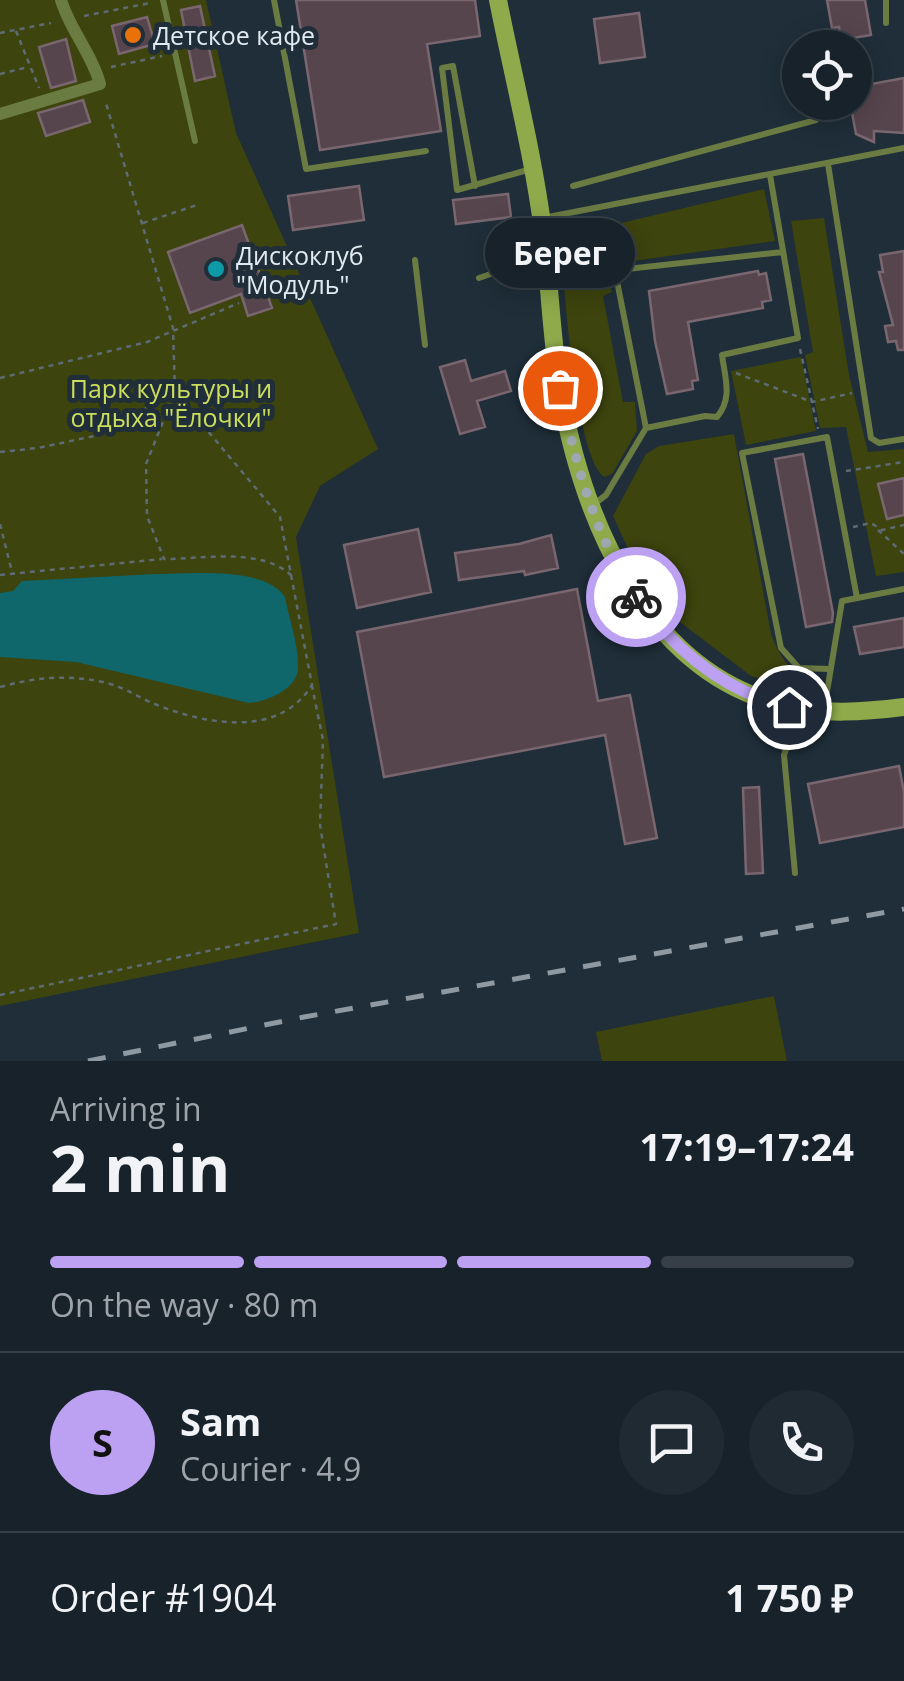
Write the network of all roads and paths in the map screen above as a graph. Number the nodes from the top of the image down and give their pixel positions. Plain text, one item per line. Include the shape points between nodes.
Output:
1 (61, 0) edge
2 (162, 0) edge
3 (274, 0) edge
4 (498, 0) edge
5 (886, 0) edge
6 (67, 20) junction
7 (886, 23) dead end
8 (15, 30) junction
9 (0, 33) edge
10 (174, 54) junction
11 (30, 66) junction
12 (0, 74) edge
13 (98, 77) junction
14 (44, 100) junction
15 (0, 114) edge
16 (816, 120) dead end
17 (195, 141) dead end
18 (904, 148) edge
19 (426, 151) dead end
20 (828, 164) junction
21 (532, 169) junction
22 (770, 175) junction
23 (475, 186) junction
24 (574, 186) dead end
25 (200, 204) dead end
26 (541, 219) junction
27 (142, 224) junction
28 (503, 228) dead end
29 (783, 252) junction
30 (415, 260) dead end
31 (615, 271) junction
32 (590, 273) dead end
33 (478, 278) dead end
34 (239, 303) dead end
35 (173, 328) junction
36 (798, 338) junction
37 (424, 345) dead end
38 (724, 368) junction
39 (0, 378) edge
40 (863, 391) junction
41 (176, 392) junction
42 (812, 402) junction
43 (646, 428) junction
44 (820, 438) junction
45 (904, 440) edge
46 (0, 452) edge
47 (904, 462) edge
48 (834, 472) junction
49 (593, 505) junction
50 (0, 524) edge
51 (904, 526) edge
52 (844, 528) junction
53 (877, 528) junction
54 (904, 554) edge
55 (164, 559) junction
56 (12, 574) junction
57 (0, 575) edge
58 (292, 576) junction
59 (904, 588) edge
60 (857, 598) junction
61 (829, 669) junction
62 (312, 685) junction
63 (0, 686) edge
64 (904, 707) edge
65 (800, 708) junction
66 (824, 710) junction
67 (795, 873) dead end
68 (0, 995) edge

1 - 6 street
2 - 6 path
2 - 10 lane
3 - 19 lane via 306,168
4 - 21 street
5 - 7 lane
6 - 8 path
6 - 13 street
8 - 9 path
8 - 11 path
10 - 13 path
10 - 17 lane
11 - 12 path
11 - 14 path
13 - 14 street
13 - 27 path
14 - 15 street
16 - 24 lane
18 - 20 lane
20 - 22 lane
20 - 40 lane
21 - 23 lane
21 - 26 street
22 - 26 lane
22 - 29 lane
23 - 23 lane via 457,190 442,68 453,66
25 - 27 path
26 - 49 street via 560,388
27 - 35 path
28 - 33 lane via 502,270
29 - 31 lane
29 - 36 lane
30 - 37 lane
31 - 32 lane
31 - 43 lane
34 - 35 path
35 - 39 path via 147,342
35 - 41 path
36 - 38 lane via 722,355
36 - 42 path
38 - 42 path
38 - 43 lane via 728,396 717,417
40 - 42 path
40 - 45 lane via 871,438
41 - 46 path via 99,435
41 - 55 path via 146,464 147,516
41 - 58 path via 280,517
42 - 44 path
43 - 49 lane via 606,495
44 - 48 lane via 828,437
44 - 61 lane via 742,453 781,648 800,668
47 - 48 path
48 - 52 lane
49 - 65 street via 624,579 677,646 750,694
50 - 56 path
51 - 53 path
52 - 53 path
52 - 60 lane
53 - 54 path
55 - 56 path
55 - 58 path via 257,560
56 - 57 path
58 - 62 path
59 - 60 lane
60 - 61 lane via 842,601
61 - 66 lane
62 - 63 path via 286,712 245,723 182,712 87,680 50,676
62 - 68 path via 323,740 320,825 336,924
64 - 66 street
65 - 66 street
65 - 67 lane via 784,755

